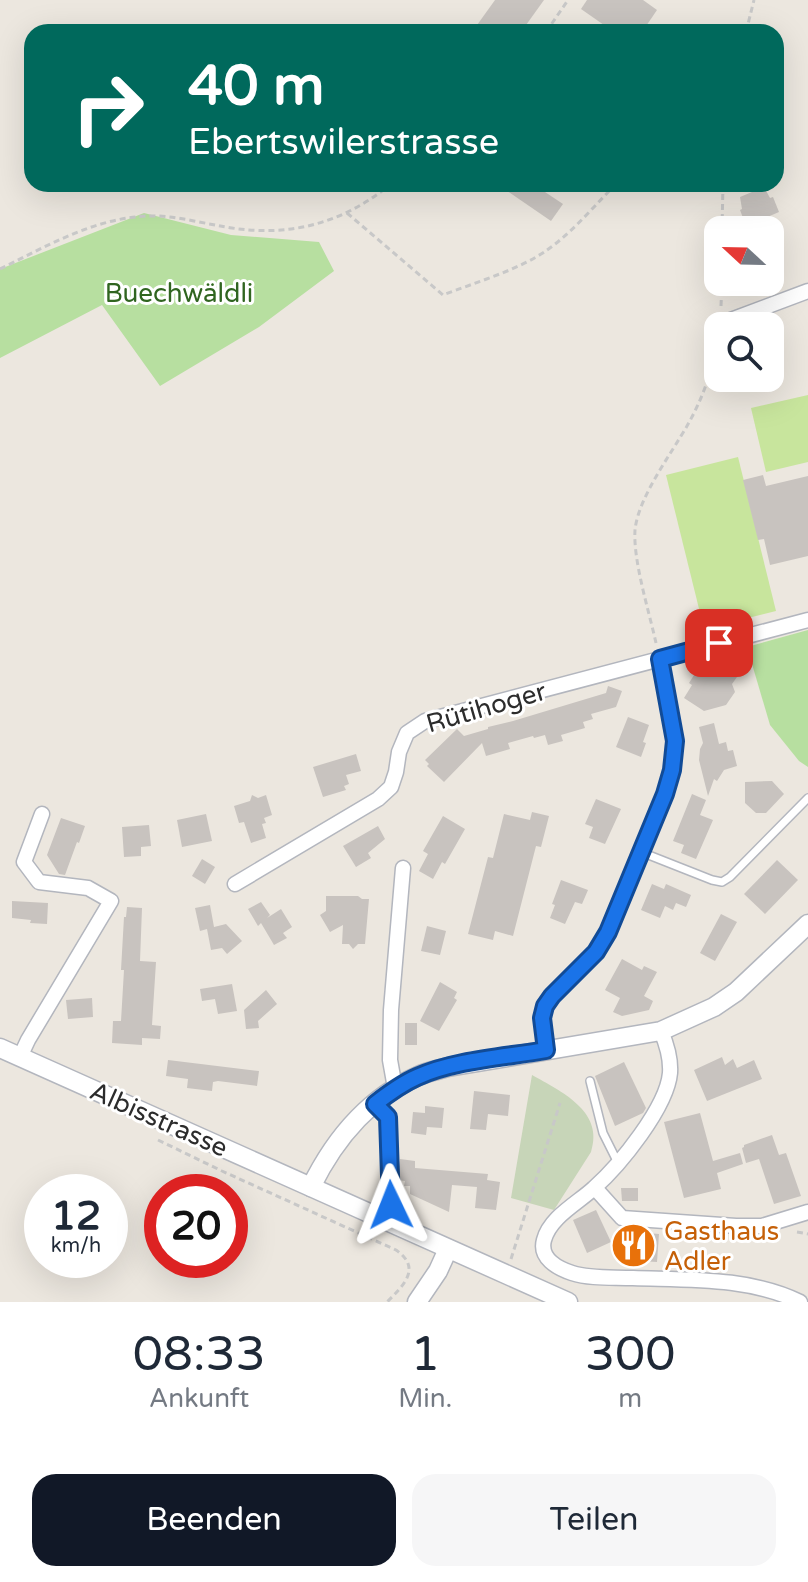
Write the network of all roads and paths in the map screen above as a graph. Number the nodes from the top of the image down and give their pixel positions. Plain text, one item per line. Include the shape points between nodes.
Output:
1 (568, 0) edge
2 (754, 0) edge
3 (552, 24) edge
4 (748, 24) edge
5 (379, 192) edge
6 (608, 192) edge
7 (723, 192) edge
8 (347, 213) junction
9 (722, 216) edge
10 (0, 269) edge
11 (808, 291) edge
12 (760, 312) edge
13 (704, 390) edge
14 (808, 620) edge
15 (660, 659) junction
16 (808, 798) edge
17 (42, 814) dead end
18 (641, 852) junction
19 (403, 868) dead end
20 (235, 884) dead end
21 (808, 924) edge
22 (661, 1031) junction
23 (0, 1048) edge
24 (546, 1050) junction
25 (20, 1057) junction
26 (590, 1081) dead end
27 (395, 1088) junction
28 (560, 1103) dead end
29 (375, 1104) junction
30 (153, 1137) dead end
31 (618, 1163) junction
32 (311, 1187) junction
33 (595, 1188) junction
34 (808, 1212) edge
35 (385, 1221) junction
36 (448, 1249) junction
37 (511, 1259) dead end
38 (387, 1302) edge
39 (417, 1302) edge
40 (568, 1302) edge
41 (800, 1302) edge

1 - 3 path
2 - 4 path
5 - 8 path
6 - 8 path via 544,252 443,295
7 - 9 path
8 - 10 path via 298,229 264,231 149,216 114,220 81,229
11 - 12 street
13 - 15 path via 646,496 635,527
14 - 15 street, Rütihoger
15 - 18 street via 675,741 665,794
15 - 20 street, Rütihoger via 425,721 407,733 391,787 378,799
16 - 18 lane via 722,882
17 - 25 street via 24,862 39,882 88,888 111,901
18 - 24 street via 596,952 545,1006
19 - 27 street via 391,1010
21 - 22 street via 736,992
22 - 24 street
22 - 31 street via 669,1054 665,1093
23 - 25 street, Albisstrasse
24 - 27 street via 448,1067
25 - 32 street, Albisstrasse
26 - 31 lane via 603,1133
27 - 29 street
28 - 37 path
29 - 32 street via 349,1126
29 - 35 lane via 388,1117 391,1205
30 - 38 path via 406,1257 409,1275
31 - 33 street
32 - 35 street, Albisstrasse
33 - 34 street via 622,1218 762,1226
33 - 41 street via 545,1235 544,1252 558,1267 591,1276 745,1285
35 - 36 street, Albisstrasse
36 - 39 street
36 - 40 street, Albisstrasse

